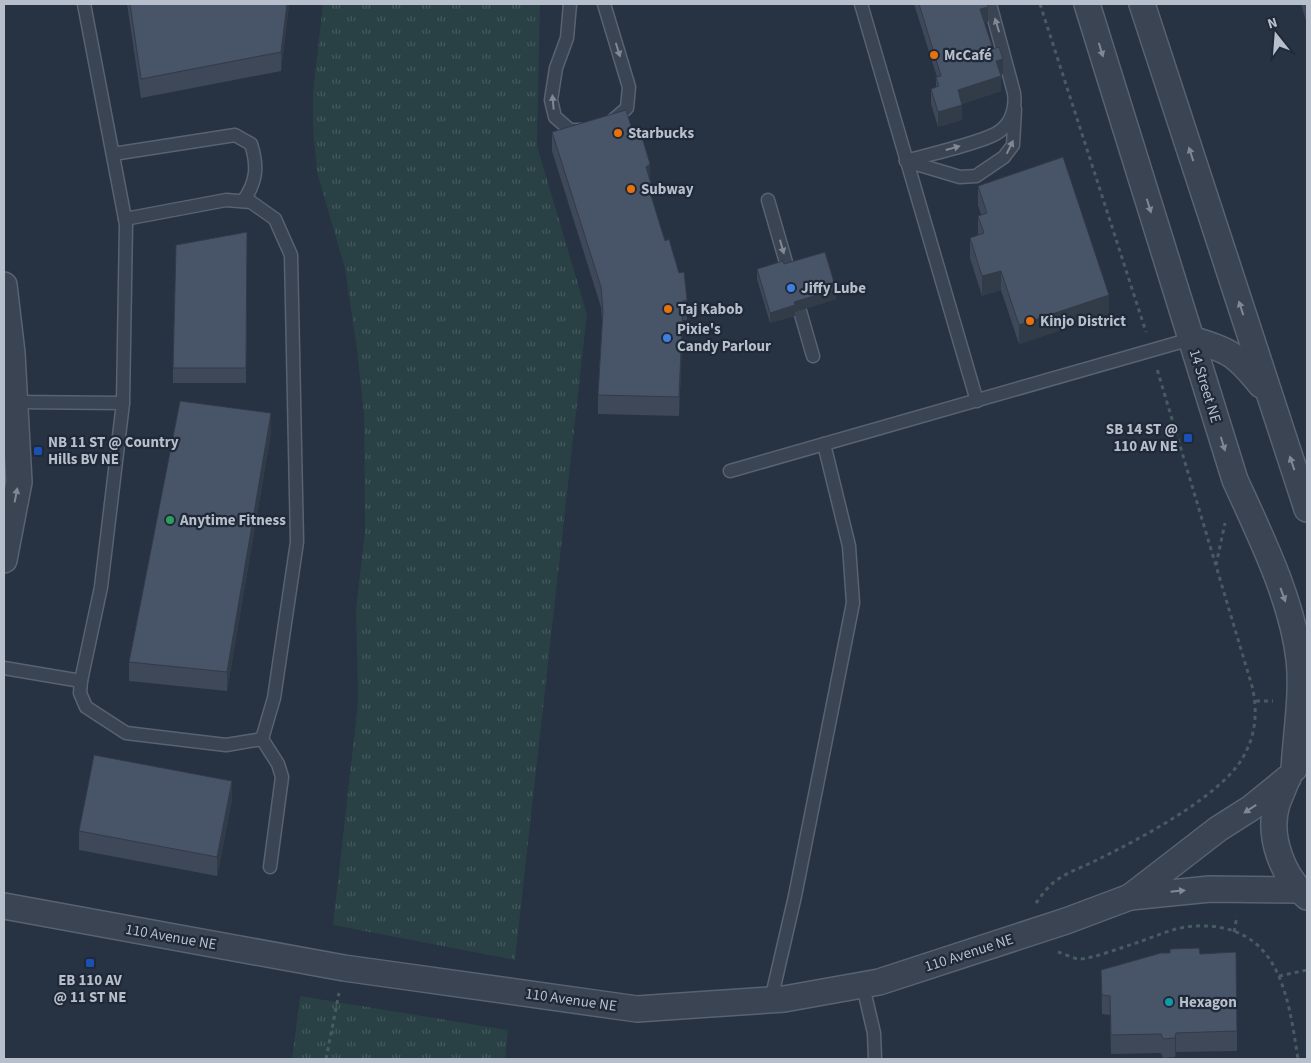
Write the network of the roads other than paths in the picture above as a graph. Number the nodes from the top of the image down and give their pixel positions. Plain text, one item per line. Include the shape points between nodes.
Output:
1 (84, 4) edge
2 (570, 4) edge
3 (604, 4) edge
4 (861, 4) edge
5 (990, 4) edge
6 (1087, 4) edge
7 (1142, 4) edge
8 (1015, 106) junction
9 (113, 154) junction
10 (906, 161) junction
11 (256, 176) junction
12 (768, 200) dead end
13 (243, 201) junction
14 (267, 213) junction
15 (125, 219) junction
16 (4, 285) edge
17 (1191, 339) junction
18 (813, 356) dead end
19 (1270, 397) junction
20 (977, 401) junction
21 (14, 402) junction
22 (123, 403) junction
23 (824, 444) junction
24 (730, 471) dead end
25 (1307, 509) edge
26 (4, 560) edge
27 (4, 668) edge
28 (81, 681) junction
29 (262, 739) junction
30 (1296, 768) edge
31 (270, 867) dead end
32 (1130, 896) junction
33 (1305, 896) edge
34 (4, 906) edge
35 (863, 986) junction
36 (771, 1000) junction
37 (875, 1059) edge

1 - 9 lane
3 -> 2 lane via 629,87 627,108 600,127 570,130 555,117 551,100 556,68 567,38
4 - 10 lane
8 -> 5 lane
6 -> 17 street, 14 Street NE
19 -> 7 street
10 -> 8 lane via 1000,132
10 -> 8 lane via 960,178 976,176 999,162 1013,145
9 - 11 lane via 235,135 252,144
9 - 15 lane
10 - 20 lane
11 - 13 lane
11 - 14 lane
12 -> 18 lane
13 - 14 lane via 251,202
13 - 15 lane via 226,200
14 - 29 lane via 275,219 291,254 297,542 274,698
15 - 22 lane
16 - 21 street
17 - 19 street via 1221,348 1242,362
17 - 20 lane
17 -> 30 street, 14 Street NE via 1235,480 1259,533 1296,636 1299,661
25 -> 19 street
20 - 23 lane
21 - 22 lane
26 -> 21 street via 19,482
22 - 28 lane via 101,587
23 - 24 lane
23 - 36 lane via 849,546 852,604 795,896
27 - 28 lane
28 - 29 lane via 80,693 86,707 126,733 226,745
29 - 31 lane via 278,764 282,778
30 -> 32 street, 110 Avenue NE via 1252,808 1218,828
30 - 33 street via 1276,806 1275,836 1283,865
32 -> 33 street, 110 Avenue NE via 1210,889
32 - 35 street, 110 Avenue NE via 1057,924
34 - 36 street, 110 Avenue NE via 344,968 636,1009
35 - 36 street, 110 Avenue NE
35 - 37 lane via 874,1033

